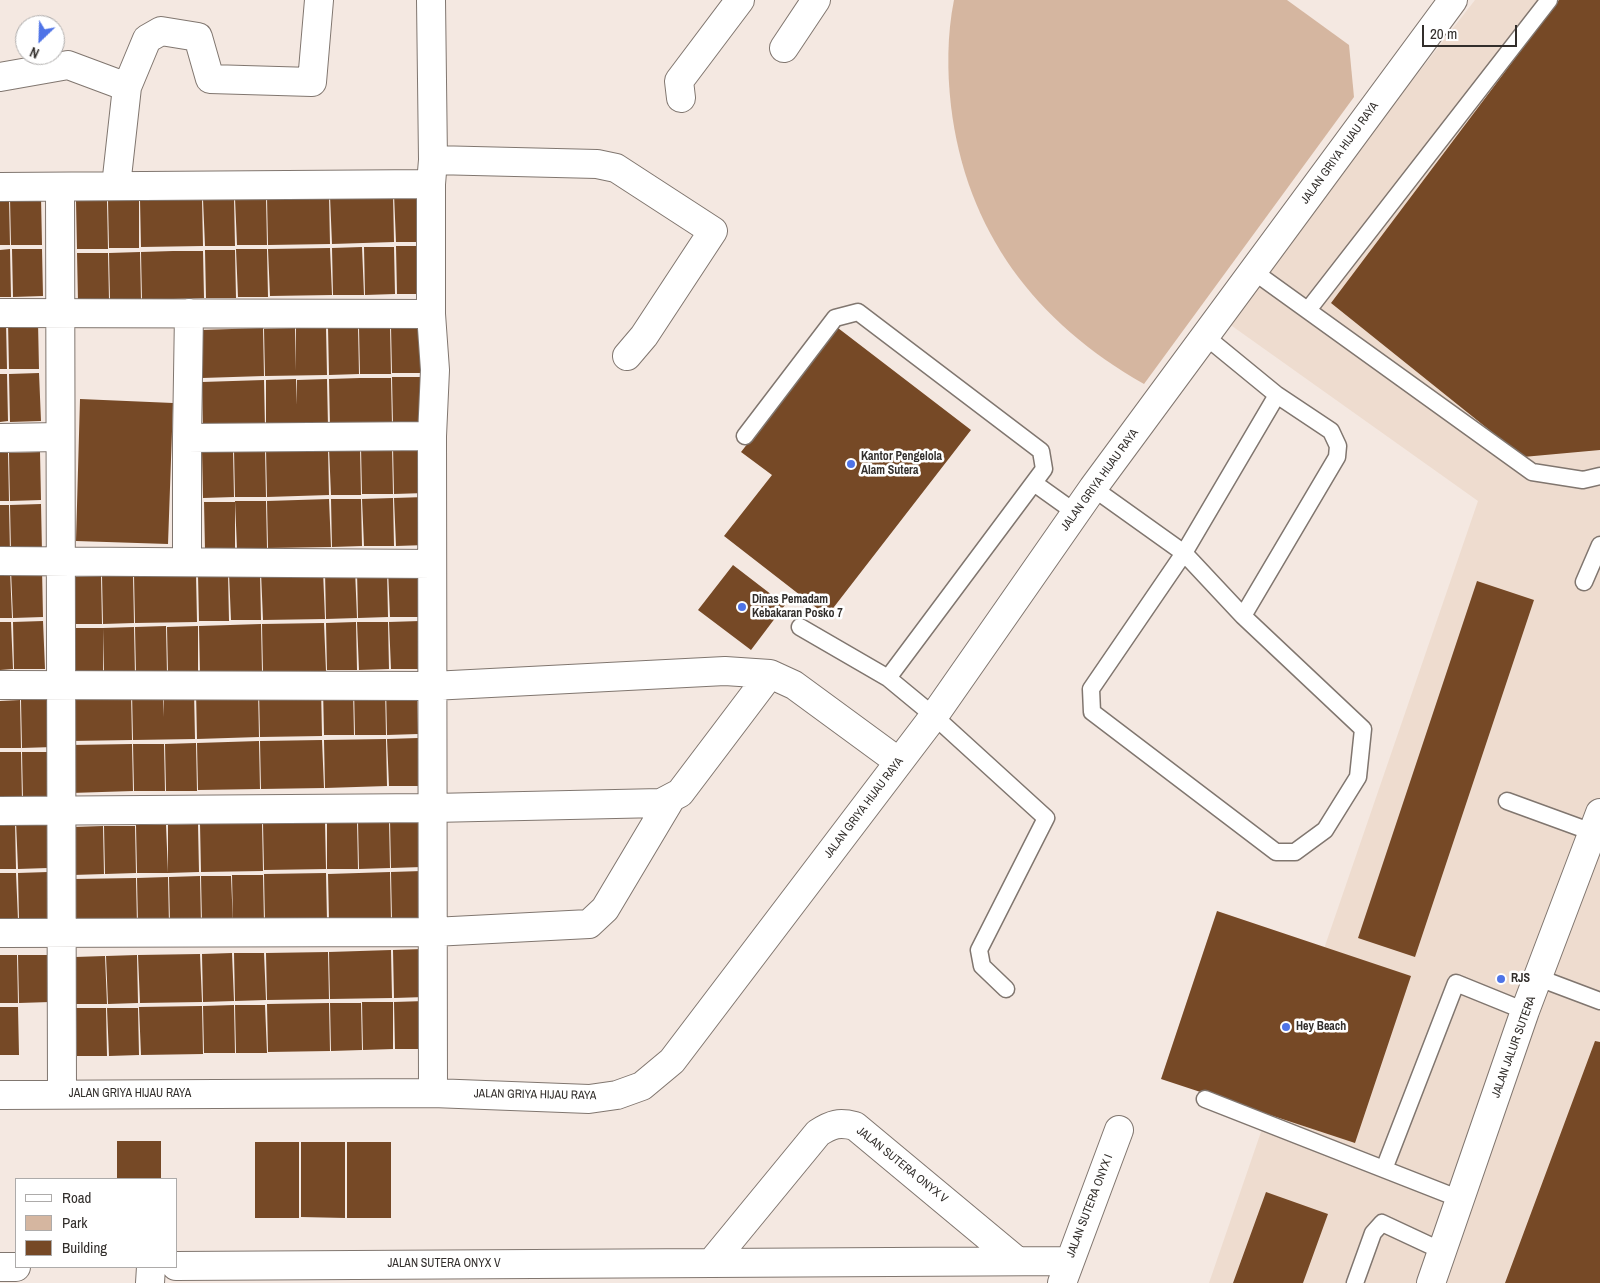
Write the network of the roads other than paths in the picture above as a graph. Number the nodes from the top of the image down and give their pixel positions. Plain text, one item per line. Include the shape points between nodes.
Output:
1 (319, 0) edge
2 (431, 0) edge
3 (740, 0) edge
4 (1549, 0) edge
5 (1451, 1) edge
6 (810, 2) edge
7 (784, 48) dead end
8 (0, 77) edge
9 (127, 87) junction
10 (681, 98) dead end
11 (432, 172) junction
12 (116, 186) junction
13 (0, 187) edge
14 (60, 187) junction
15 (1253, 271) junction
16 (1308, 310) junction
17 (60, 312) junction
18 (0, 313) edge
19 (189, 313) junction
20 (431, 314) junction
21 (1205, 336) junction
22 (627, 356) dead end
23 (1277, 395) junction
24 (432, 436) junction
25 (745, 436) dead end
26 (60, 437) junction
27 (0, 438) edge
28 (187, 438) junction
29 (1600, 476) edge
30 (1034, 483) junction
31 (1093, 488) junction
32 (1076, 512) junction
33 (1600, 545) edge
34 (1184, 553) junction
35 (61, 560) junction
36 (0, 561) edge
37 (186, 562) junction
38 (432, 564) junction
39 (1584, 582) dead end
40 (1243, 616) junction
41 (800, 627) dead end
42 (770, 674) junction
43 (888, 678) junction
44 (0, 685) edge
45 (62, 685) junction
46 (432, 686) junction
47 (934, 716) junction
48 (898, 762) junction
49 (670, 800) junction
50 (1507, 801) dead end
51 (433, 808) junction
52 (62, 810) junction
53 (0, 811) edge
54 (1596, 822) edge
55 (62, 932) junction
56 (433, 932) junction
57 (0, 933) edge
58 (1539, 978) junction
59 (1006, 989) dead end
60 (1600, 1001) edge
61 (1526, 1011) junction
62 (433, 1093) junction
63 (62, 1094) junction
64 (0, 1095) edge
65 (1205, 1099) dead end
66 (1119, 1130) dead end
67 (1384, 1169) junction
68 (1460, 1199) junction
69 (1442, 1251) junction
70 (1016, 1260) junction
71 (712, 1262) junction
72 (178, 1266) edge
73 (151, 1268) edge
74 (1066, 1272) edge
75 (150, 1283) edge
76 (1355, 1283) edge
77 (1431, 1283) edge

1 - 9 street via 312,82 210,79 198,37 161,31 146,39
2 - 11 street
3 - 10 street via 679,81
4 - 16 lane
5 - 15 street, JALAN GRIYA HIJAU RAYA
6 - 7 street
8 - 9 street via 68,65
9 - 12 street
11 - 12 street
11 - 20 street
11 - 22 street via 597,164 616,168 713,231 644,336
12 - 14 street
13 - 14 street
14 - 17 street
15 - 16 lane
15 - 21 street, JALAN GRIYA HIJAU RAYA
16 - 29 lane via 1532,472 1583,480
17 - 18 street
17 - 19 street
17 - 26 street
19 - 20 street
19 - 28 street
20 - 24 street via 434,370
21 - 23 lane
21 - 31 street, JALAN GRIYA HIJAU RAYA
23 - 34 lane
23 - 40 lane via 1331,431 1338,446 1337,457
24 - 28 street
24 - 38 street
25 - 30 lane via 835,318 858,312 1041,451 1044,469
26 - 27 street
26 - 35 street
28 - 37 street
30 - 32 lane
30 - 43 lane
31 - 32 street, JALAN GRIYA HIJAU RAYA
31 - 34 lane
32 - 47 street, JALAN GRIYA HIJAU RAYA
33 - 39 lane
34 - 40 lane
34 - 40 lane via 1091,689 1092,712 1276,852 1295,852 1325,830 1358,777 1363,729
35 - 36 street
35 - 37 street
35 - 45 street
37 - 38 street
38 - 46 street
41 - 43 lane
42 - 46 street via 725,671
42 - 48 street via 794,685
42 - 49 street via 680,793
43 - 47 lane
44 - 45 street
45 - 46 street
45 - 52 street
46 - 51 street
47 - 48 street, JALAN GRIYA HIJAU RAYA
47 - 59 lane via 1046,818 980,950 982,966
48 - 62 street, JALAN GRIYA HIJAU RAYA via 672,1061 642,1086 617,1095 589,1099
49 - 51 street via 650,804
49 - 56 street via 605,909 589,924
50 - 54 lane
51 - 52 street
51 - 56 street
52 - 53 street
52 - 55 street
54 - 58 street, JALAN JALUR SUTERA
55 - 56 street
55 - 57 street
55 - 63 street
56 - 62 street
58 - 60 lane
58 - 61 street, JALAN JALUR SUTERA
61 - 67 lane via 1456,983
61 - 68 street, JALAN JALUR SUTERA
62 - 63 street, JALAN GRIYA HIJAU RAYA
63 - 64 street, JALAN GRIYA HIJAU RAYA
65 - 67 lane
66 - 74 street, JALAN SUTERA ONYX I
67 - 68 lane
68 - 69 street, JALAN JALUR SUTERA
69 - 76 lane via 1382,1223 1372,1234
69 - 77 street, JALAN JALUR SUTERA
70 - 71 street, JALAN SUTERA ONYX V
70 - 71 street, JALAN SUTERA ONYX V via 855,1126 841,1122 831,1124 818,1133
70 - 74 street, JALAN SUTERA ONYX V
71 - 72 street, JALAN SUTERA ONYX V
73 - 75 street

